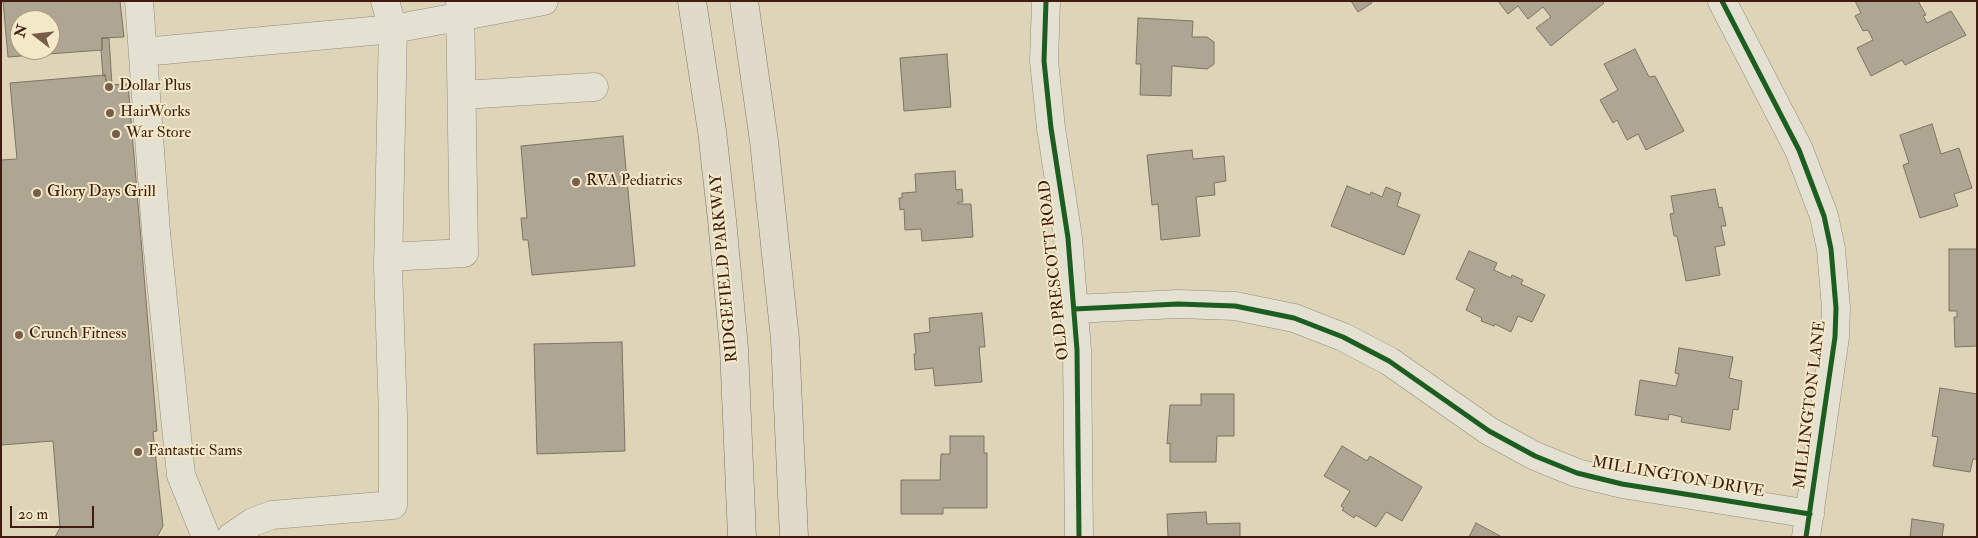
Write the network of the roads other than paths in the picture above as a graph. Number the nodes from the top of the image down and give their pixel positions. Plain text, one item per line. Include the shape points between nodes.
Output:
1 (139, 1) edge
2 (385, 1) edge
3 (544, 1) edge
4 (692, 1) edge
5 (744, 1) edge
6 (1046, 1) edge
7 (1722, 1) edge
8 (460, 9) edge
9 (393, 29) junction
10 (143, 52) junction
11 (594, 87) dead end
12 (462, 95) junction
13 (388, 257) junction
14 (1074, 309) junction
15 (1808, 525) edge
16 (206, 537) edge
17 (231, 537) edge
18 (742, 537) edge
19 (794, 537) edge
20 (1079, 537) edge

1 - 10 street
2 - 9 street
3 - 8 street
4 - 18 main road, RIDGEFIELD PARKWAY via 723,230 734,348
5 - 19 main road via 764,141 784,329
6 - 14 street, OLD PRESCOTT ROAD via 1044,61 1068,238
7 - 15 street, MILLINGTON LANE via 1799,150 1824,216 1831,249 1835,337
8 - 9 street
8 - 12 street
9 - 10 street
9 - 13 street
10 - 16 street via 156,232 181,475
11 - 12 street
12 - 13 street via 464,253
13 - 17 street via 393,505 272,515
14 - 15 street, MILLINGTON DRIVE via 1187,304 1235,306 1294,318 1344,337 1389,361 1488,431 1535,456 1577,473
14 - 20 street, OLD PRESCOTT ROAD

